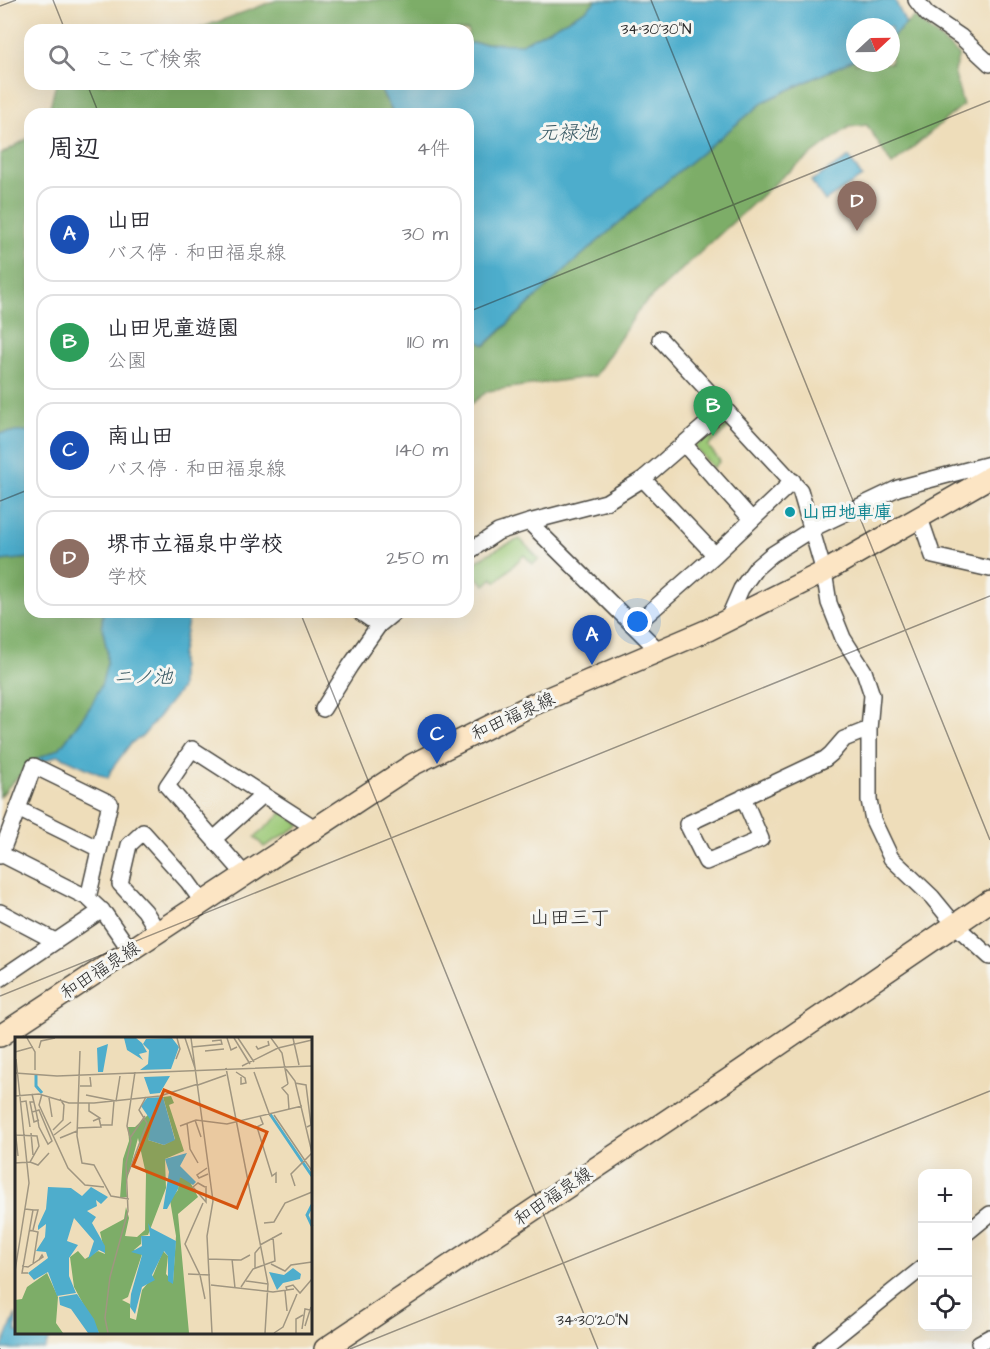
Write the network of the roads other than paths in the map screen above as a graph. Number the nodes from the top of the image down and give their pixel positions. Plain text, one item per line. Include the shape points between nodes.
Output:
1 (916, 0) edge
2 (990, 64) edge
3 (660, 339) dead end
4 (724, 409) junction
5 (684, 444) junction
6 (990, 464) edge
7 (990, 477) edge
8 (643, 479) junction
9 (793, 481) junction
10 (920, 518) junction
11 (752, 520) junction
12 (529, 522) junction
13 (812, 529) junction
14 (474, 548) edge
15 (715, 555) junction
16 (990, 569) edge
17 (824, 572) junction
18 (369, 618) edge
19 (387, 618) edge
20 (727, 621) junction
21 (379, 625) junction
22 (634, 626) junction
23 (659, 651) junction
24 (323, 709) dead end
25 (869, 729) junction
26 (263, 795) junction
27 (743, 797) junction
28 (18, 809) junction
29 (315, 828) junction
30 (214, 839) junction
31 (99, 849) junction
32 (0, 855) edge
33 (245, 875) junction
34 (88, 898) junction
35 (990, 901) edge
36 (203, 903) junction
37 (102, 910) junction
38 (0, 912) edge
39 (955, 925) junction
40 (158, 932) junction
41 (55, 941) junction
42 (130, 950) junction
43 (990, 957) edge
44 (3, 972) edge
45 (0, 1036) edge
46 (990, 1214) edge
47 (972, 1229) edge
48 (918, 1271) edge
49 (325, 1349) edge
50 (821, 1349) edge

1 - 2 street via 927,14 961,37
3 - 4 street
4 - 5 street
4 - 9 street
5 - 8 street
5 - 11 street
6 - 13 street via 898,488
7 - 10 main road, 和田福泉線
8 - 12 street via 606,502
8 - 15 street
9 - 11 street
9 - 13 street via 800,490
10 - 16 street via 933,556
10 - 17 main road, 和田福泉線
11 - 15 street
12 - 14 street via 498,532
12 - 22 street
13 - 17 street
13 - 20 street via 756,568 741,589
15 - 22 street
17 - 20 main road, 和田福泉線
17 - 25 street via 829,603 843,638 864,670 872,695
18 - 21 street
19 - 21 street
20 - 23 main road, 和田福泉線
21 - 24 street
22 - 23 street
23 - 29 main road, 和田福泉線 via 532,705 421,760
25 - 27 street via 843,739 825,759
25 - 39 street via 869,800 873,820 891,858
26 - 29 street
26 - 30 street
26 - 30 street via 192,749 167,786
27 - 27 street via 761,838 706,862 687,824
28 - 31 street
28 - 31 street via 34,766 110,803
28 - 32 street
29 - 33 main road, 和田福泉線
30 - 33 street
31 - 34 street
32 - 34 street
33 - 36 main road, 和田福泉線
34 - 37 street
35 - 39 main road, 和田福泉線
36 - 40 main road, 和田福泉線
36 - 40 street via 143,832 129,845 120,884
37 - 41 street
37 - 42 street
38 - 41 street
39 - 43 street
39 - 49 main road, 和田福泉線
40 - 42 main road, 和田福泉線
41 - 44 street
42 - 45 main road, 和田福泉線
46 - 47 street
48 - 50 street

